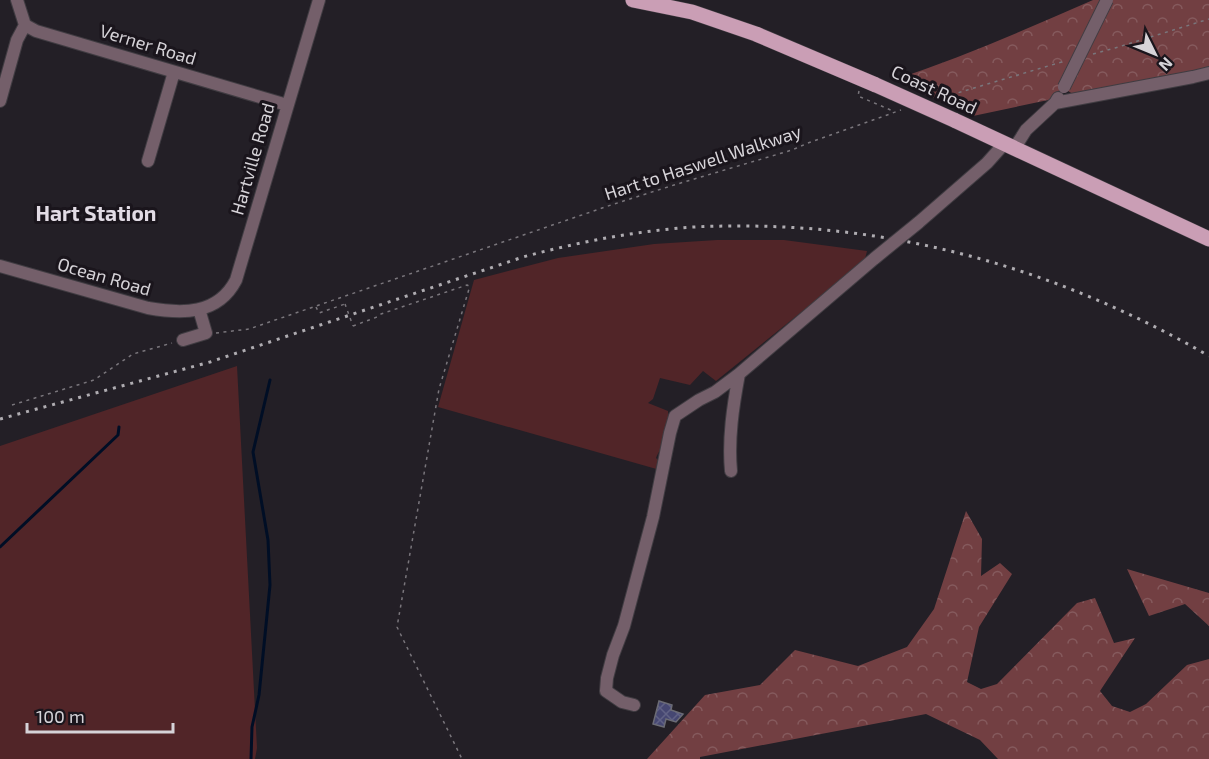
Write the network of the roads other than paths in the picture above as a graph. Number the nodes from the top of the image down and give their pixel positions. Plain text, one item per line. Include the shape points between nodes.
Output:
1 (17, 0) edge
2 (319, 0) edge
3 (633, 0) edge
4 (1107, 0) edge
5 (25, 25) junction
6 (174, 72) junction
7 (1209, 73) edge
8 (0, 101) edge
9 (1055, 103) junction
10 (287, 105) junction
11 (1009, 147) junction
12 (148, 161) dead end
13 (1209, 239) edge
14 (0, 266) edge
15 (199, 309) junction
16 (183, 340) road end
17 (739, 374) junction
18 (731, 471) dead end
19 (634, 705) dead end

1 - 5 street
2 - 10 street, Hartville Road
3 - 11 main road, Coast Road, bridge via 692,12 756,34
4 - 9 street, bridge
5 - 6 street, Verner Road
5 - 8 street via 17,39
6 - 10 street, Verner Road
6 - 12 street
7 - 9 street
9 - 11 street
10 - 15 street, Hartville Road via 236,280 220,301
11 - 13 main road, Coast Road
11 - 17 street, bridge
14 - 15 street, Ocean Road via 148,308
15 - 16 street via 206,333
17 - 18 street via 733,405
17 - 19 street via 675,416 653,517 607,678 606,691

